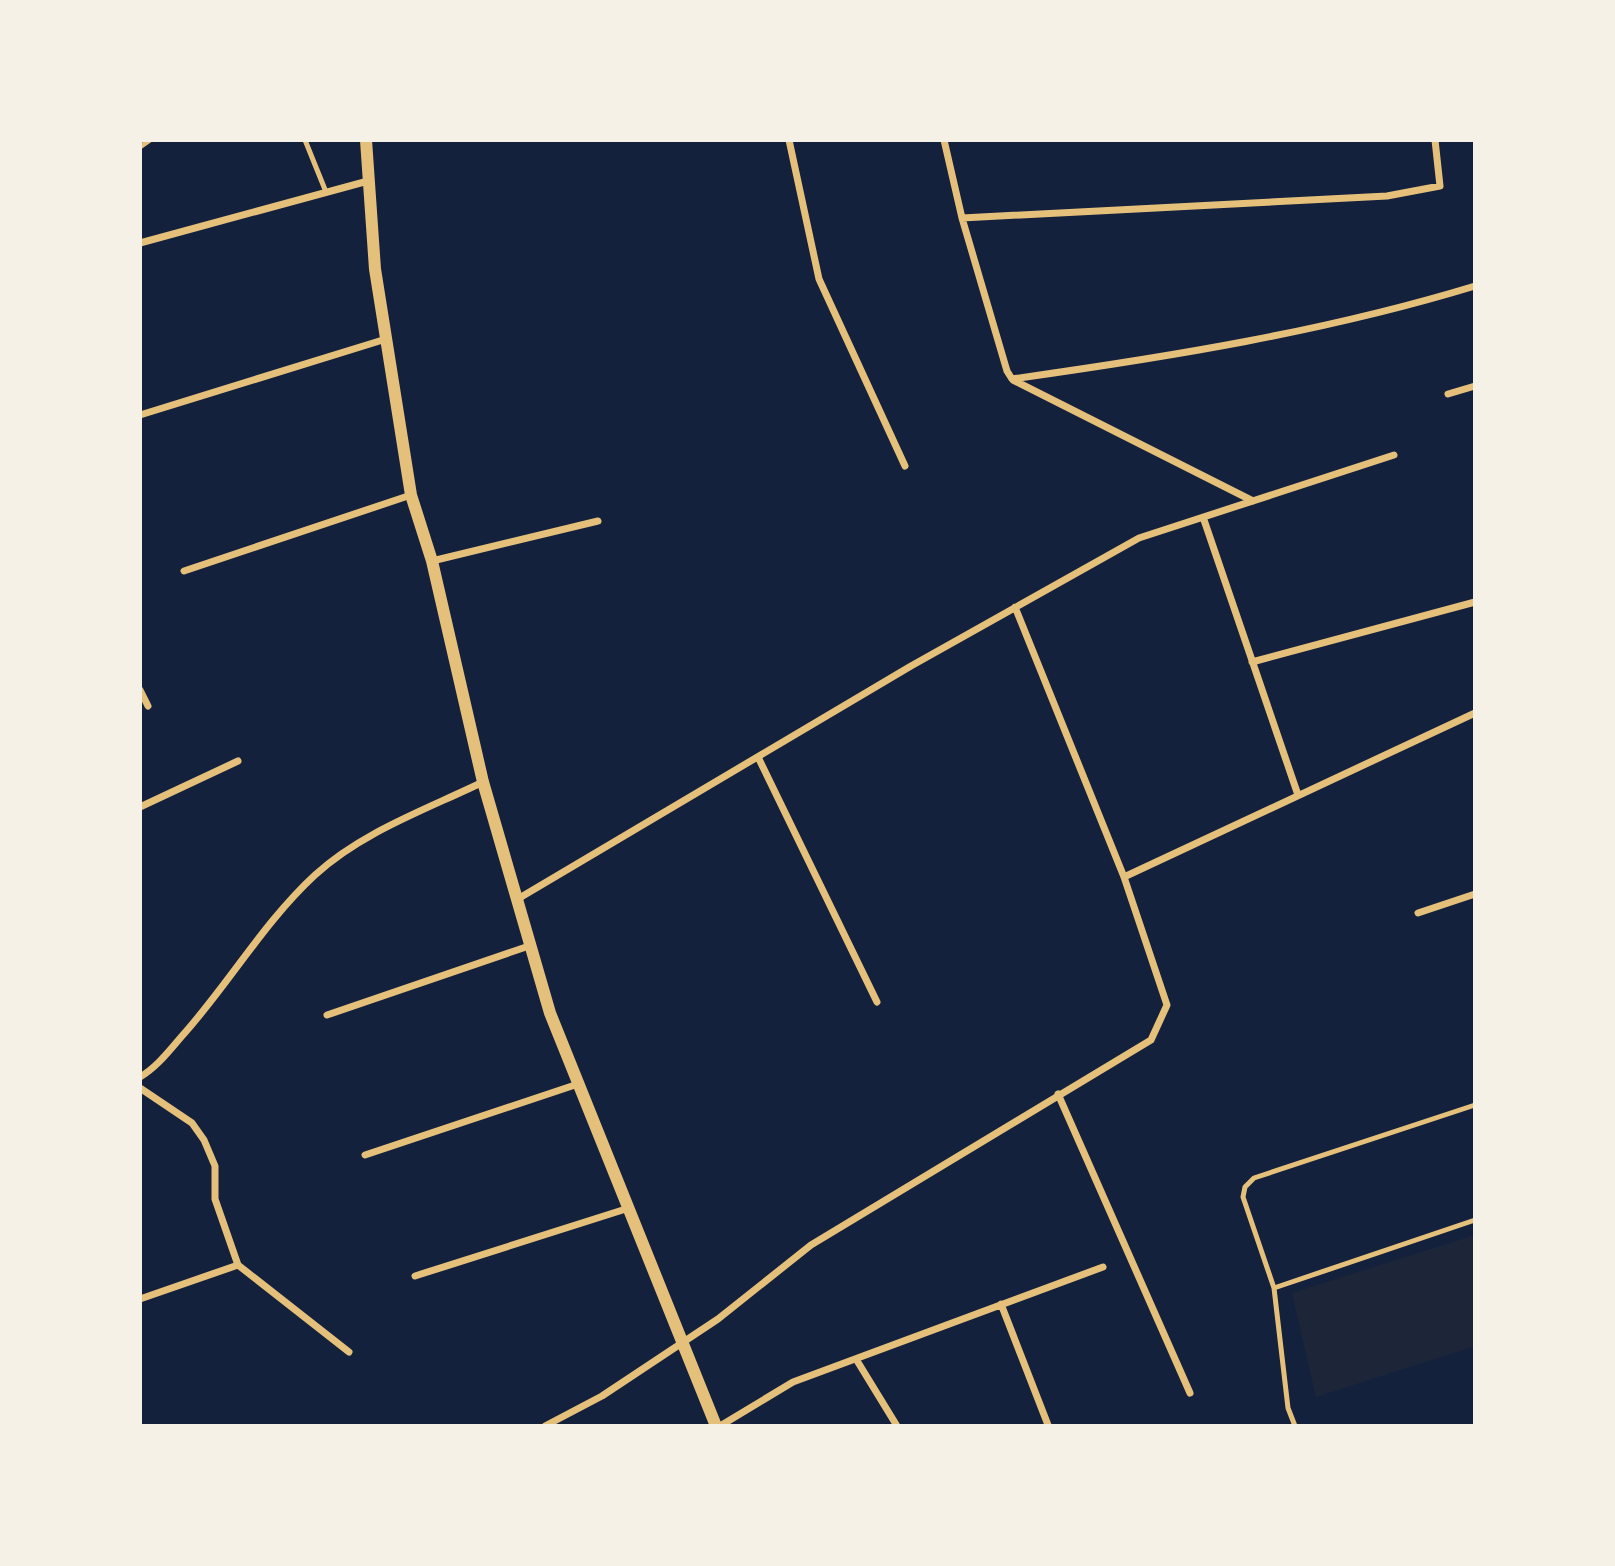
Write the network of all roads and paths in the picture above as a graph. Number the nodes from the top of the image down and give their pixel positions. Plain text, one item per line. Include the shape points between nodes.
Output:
1 (150, 140) edge
2 (306, 140) edge
3 (366, 140) edge
4 (789, 140) edge
5 (944, 140) edge
6 (1435, 140) edge
7 (140, 147) edge
8 (368, 181) junction
9 (326, 192) junction
10 (962, 218) junction
11 (140, 243) edge
12 (1475, 286) edge
13 (386, 339) junction
14 (1012, 379) junction
15 (1475, 386) edge
16 (1448, 394) dead end
17 (140, 415) edge
18 (1394, 455) dead end
19 (905, 466) dead end
20 (411, 495) junction
21 (1253, 501) junction
22 (1203, 517) junction
23 (598, 522) dead end
24 (432, 561) junction
25 (184, 571) dead end
26 (1475, 602) edge
27 (1016, 607) junction
28 (1252, 662) junction
29 (140, 690) edge
30 (148, 706) dead end
31 (1475, 713) edge
32 (758, 757) junction
33 (238, 761) dead end
34 (482, 782) junction
35 (1298, 795) junction
36 (140, 807) edge
37 (1124, 877) junction
38 (1475, 894) edge
39 (516, 900) junction
40 (1418, 913) dead end
41 (529, 946) junction
42 (877, 1002) dead end
43 (327, 1015) dead end
44 (140, 1077) edge
45 (578, 1084) junction
46 (140, 1088) edge
47 (1058, 1094) junction
48 (1475, 1105) edge
49 (365, 1155) dead end
50 (629, 1208) junction
51 (1475, 1220) edge
52 (238, 1265) junction
53 (1103, 1267) dead end
54 (415, 1276) dead end
55 (1274, 1288) junction
56 (140, 1299) edge
57 (1001, 1304) junction
58 (681, 1343) junction
59 (349, 1352) dead end
60 (856, 1359) junction
61 (1190, 1393) dead end
62 (1048, 1424) edge
63 (545, 1426) edge
64 (718, 1426) edge
65 (897, 1426) edge
66 (1295, 1426) edge

1 - 7 lane
2 - 9 lane
3 - 8 street
4 - 19 street via 820,279
5 - 10 street
6 - 10 street via 1440,186 1399,194
8 - 9 street
8 - 13 street
9 - 11 street
10 - 14 street
12 - 14 street via 1413,305 1192,354
13 - 17 street
13 - 20 street
14 - 21 street
15 - 16 street
18 - 21 street
20 - 24 street
20 - 25 street
21 - 22 street
22 - 27 street via 1139,538
22 - 28 street
23 - 24 street
24 - 34 street
26 - 28 street
27 - 32 street
27 - 37 street
28 - 35 street
29 - 30 street
31 - 35 street
32 - 39 street
32 - 42 street
33 - 36 street
34 - 39 street
34 - 44 street via 358,842 314,876 200,1017
35 - 37 street
37 - 47 street via 1167,1005 1151,1040
38 - 40 street
39 - 41 street
41 - 43 street
41 - 45 street
45 - 49 street
45 - 50 street
46 - 52 street via 192,1123 204,1140 215,1166 215,1199
47 - 58 street via 811,1245
47 - 61 street
48 - 55 lane via 1254,1178 1245,1186 1243,1197
50 - 54 street
50 - 58 street
51 - 55 lane
52 - 56 street
52 - 59 street
53 - 57 street
55 - 66 lane via 1288,1408
57 - 60 street
57 - 62 street
58 - 63 street via 602,1396
58 - 64 street
60 - 64 street via 793,1382
60 - 65 street

